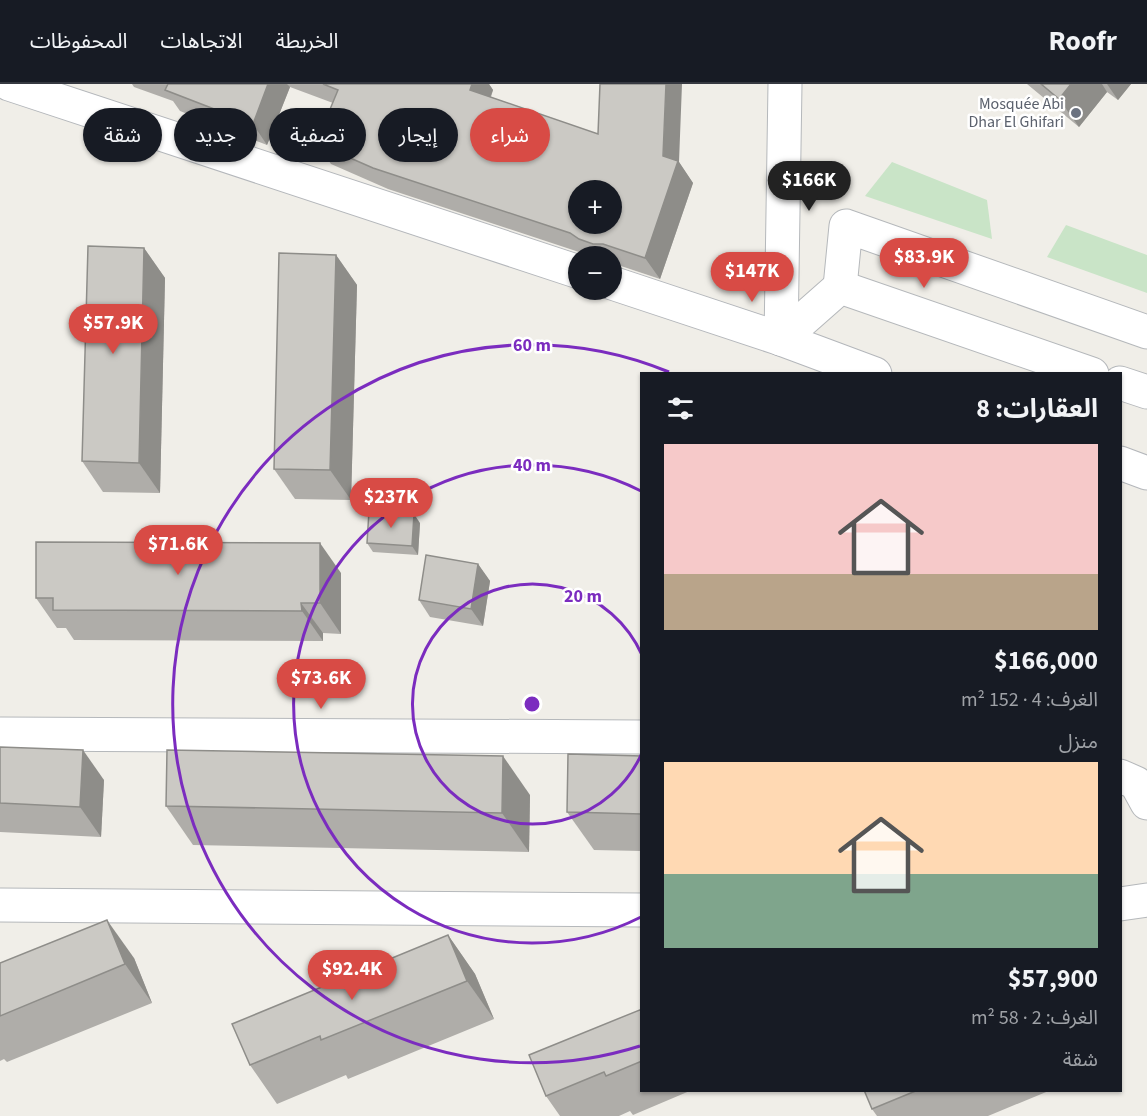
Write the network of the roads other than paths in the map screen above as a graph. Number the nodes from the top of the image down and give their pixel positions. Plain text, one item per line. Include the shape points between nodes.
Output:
1 (9, 84) edge
2 (785, 84) edge
3 (568, 268) edge
4 (622, 286) edge
5 (840, 287) junction
6 (1147, 332) edge
7 (781, 339) junction
8 (870, 372) edge
9 (1086, 372) edge
10 (1122, 384) edge
11 (1147, 392) edge
12 (1122, 464) edge
13 (1147, 473) edge
14 (0, 734) edge
15 (640, 737) edge
16 (1122, 777) edge
17 (1147, 803) edge
18 (1147, 900) edge
19 (1122, 904) edge
20 (0, 905) edge
21 (640, 910) edge

1 - 3 street
2 - 7 street
4 - 7 street
5 - 6 street via 846,226
5 - 7 street
5 - 9 street
7 - 8 street
10 - 11 street
12 - 13 street
14 - 15 street
16 - 17 street via 1137,783
18 - 19 street
20 - 21 street

